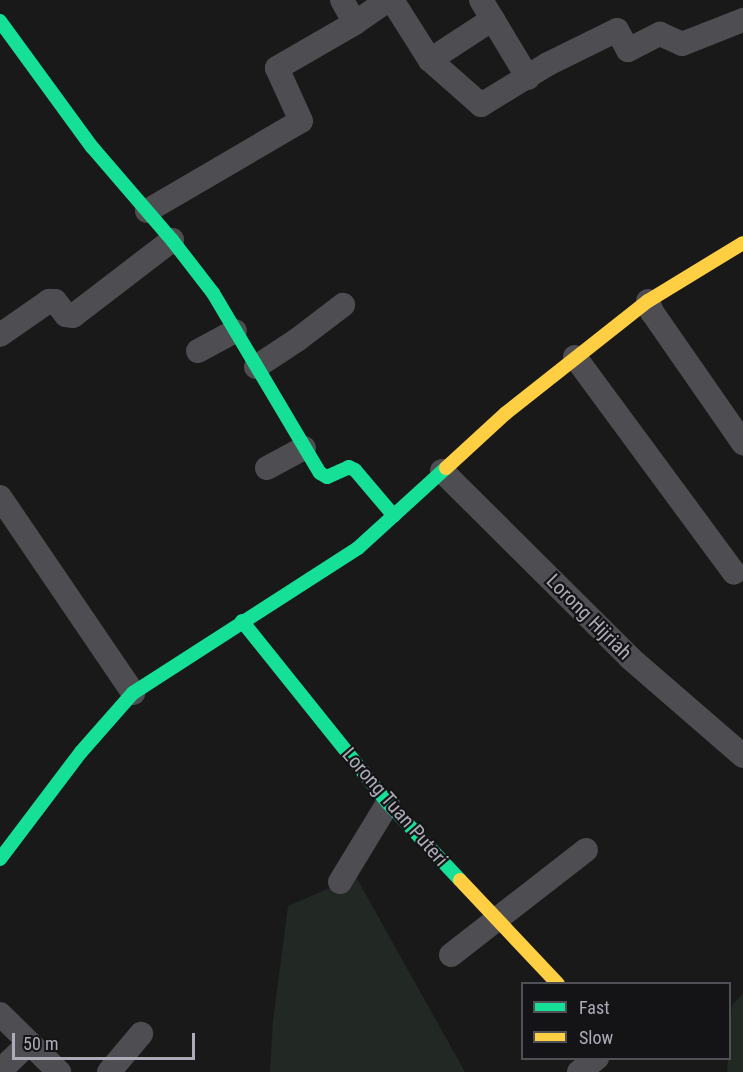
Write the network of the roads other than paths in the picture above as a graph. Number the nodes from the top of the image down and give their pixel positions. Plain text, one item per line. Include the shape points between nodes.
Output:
1 (342, 0) edge
2 (390, 0) edge
3 (487, 10) edge
4 (743, 20) edge
5 (0, 21) edge
6 (355, 22) junction
7 (430, 60) junction
8 (528, 78) junction
9 (147, 211) junction
10 (172, 240) junction
11 (743, 243) edge
12 (648, 301) junction
13 (343, 305) dead end
14 (235, 331) junction
15 (0, 334) edge
16 (198, 351) dead end
17 (575, 357) junction
18 (256, 367) junction
19 (743, 443) edge
20 (304, 448) junction
21 (267, 468) dead end
22 (442, 471) junction
23 (0, 497) edge
24 (394, 516) junction
25 (734, 573) dead end
26 (242, 621) junction
27 (133, 693) junction
28 (743, 756) edge
29 (388, 803) junction
30 (586, 850) dead end
31 (0, 859) edge
32 (340, 882) dead end
33 (495, 918) junction
34 (451, 955) dead end
35 (556, 982) edge
36 (0, 1014) edge
37 (141, 1034) dead end
38 (28, 1044) junction
39 (596, 1060) edge
40 (0, 1071) edge
41 (59, 1072) edge
42 (109, 1072) edge
43 (579, 1072) edge

1 - 6 street
2 - 6 street
2 - 7 street
3 - 7 street
3 - 8 street
4 - 8 street via 682,44 660,34 628,50 617,30
5 - 9 street via 92,147
6 - 9 street via 277,68 301,121
7 - 8 street via 481,105
9 - 10 street
10 - 14 street via 213,293
10 - 15 street via 72,316 66,315 55,301 49,301
11 - 12 street
12 - 17 street
12 - 19 street
13 - 18 street
14 - 16 street
14 - 18 street
17 - 22 street via 506,412
17 - 25 street
18 - 20 street
20 - 21 street
20 - 24 street via 323,476 330,477 349,467 355,470
22 - 24 street
22 - 28 street, Lorong Hijriah via 630,658
23 - 27 street
24 - 26 street via 358,548
26 - 27 street
26 - 29 street, Lorong Tuan Puteri
27 - 31 street via 81,752
29 - 32 street
29 - 33 street, Lorong Tuan Puteri
30 - 33 street
33 - 34 street
33 - 35 street, Lorong Tuan Puteri
36 - 38 street
37 - 42 street
38 - 40 street
38 - 41 street
39 - 43 street

